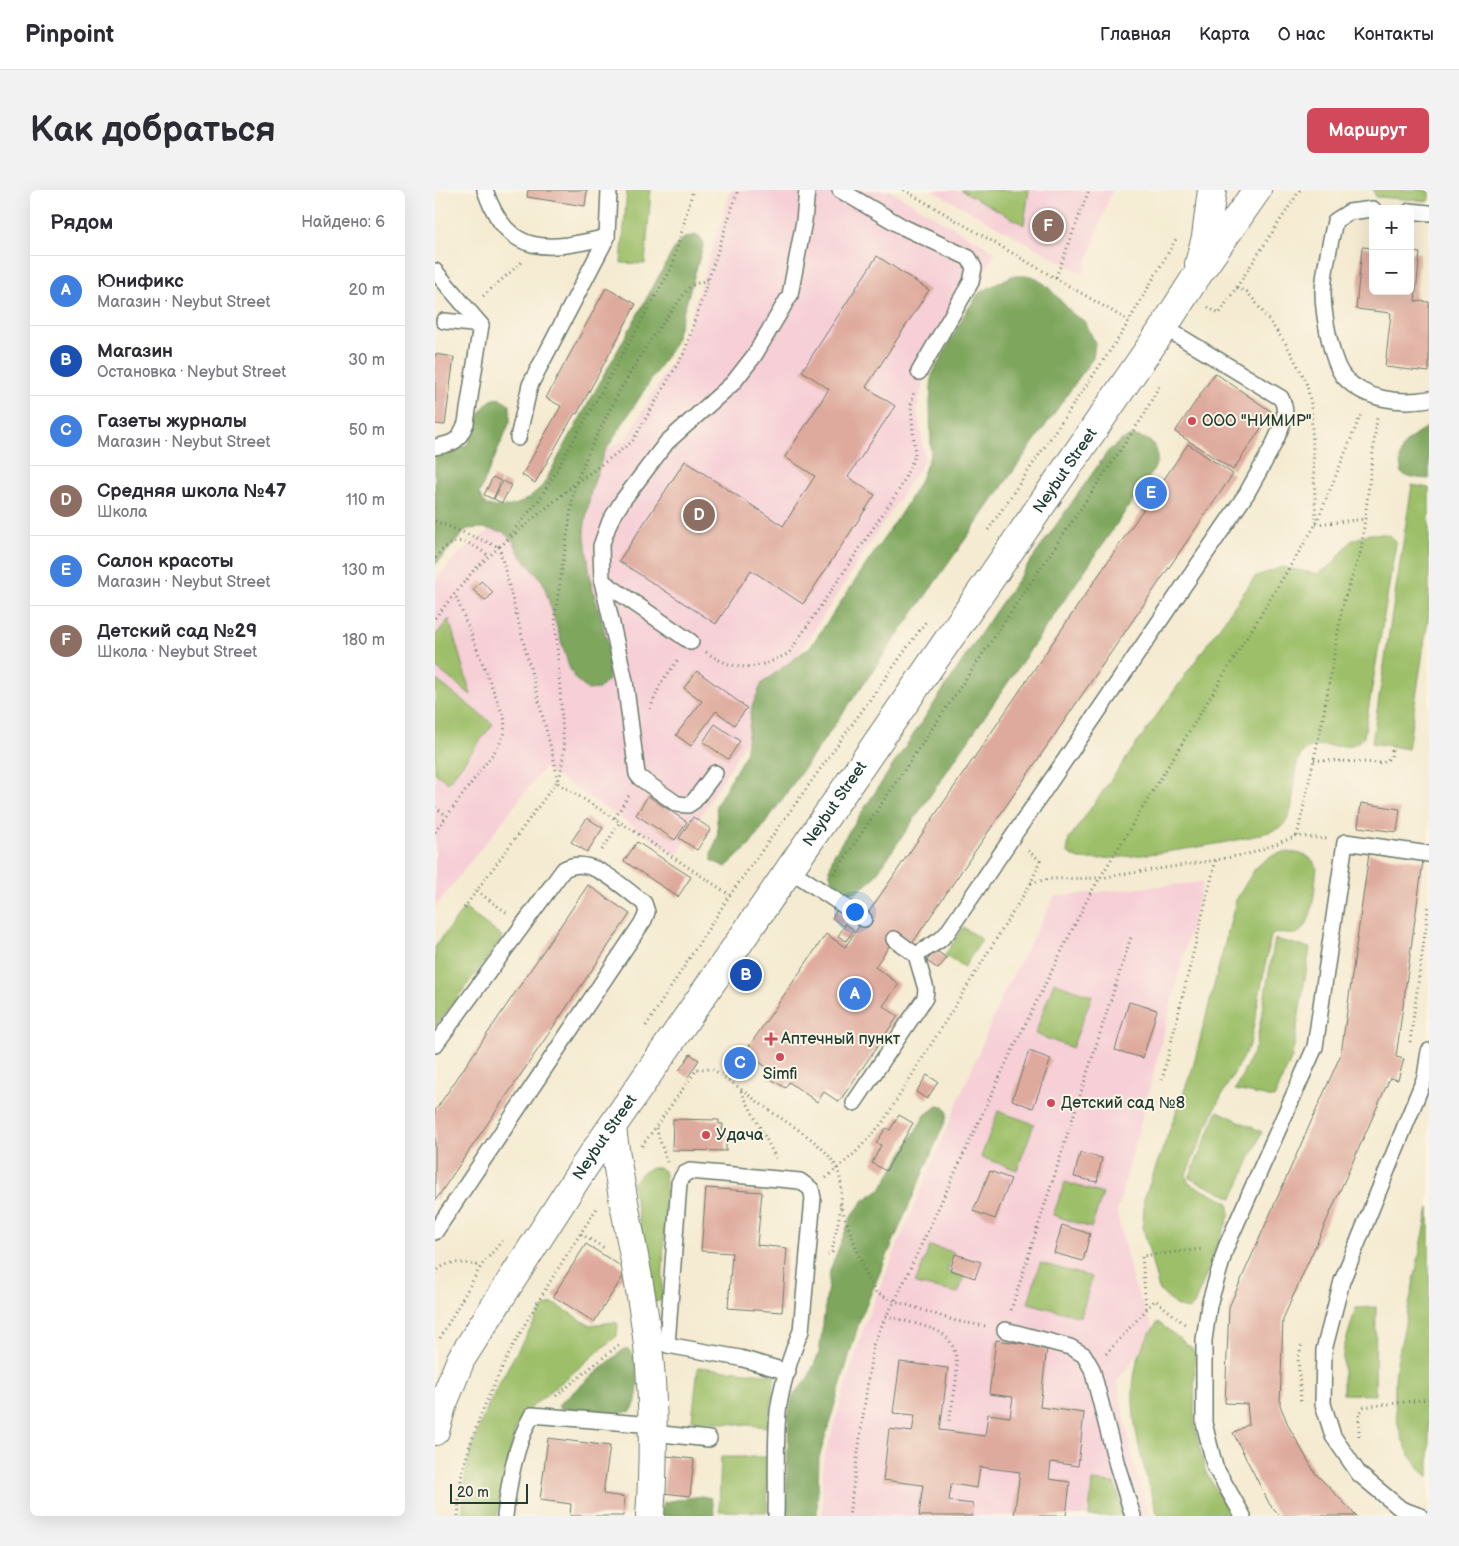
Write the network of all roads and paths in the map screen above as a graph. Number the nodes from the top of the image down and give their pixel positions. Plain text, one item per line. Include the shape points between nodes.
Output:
1 (485, 190) edge
2 (609, 190) edge
3 (693, 190) edge
4 (738, 190) edge
5 (807, 190) edge
6 (840, 190) edge
7 (905, 190) edge
8 (1089, 190) edge
9 (1211, 190) edge
10 (1257, 190) edge
11 (1300, 190) edge
12 (1369, 210) edge
13 (1414, 211) edge
14 (1429, 213) edge
15 (1177, 234) dead end
16 (607, 237) junction
17 (515, 268) dead end
18 (435, 271) edge
19 (1056, 277) junction
20 (709, 279) junction
21 (1195, 280) junction
22 (1208, 307) dead end
23 (468, 309) junction
24 (444, 321) dead end
25 (1129, 321) junction
26 (481, 325) junction
27 (1164, 327) junction
28 (919, 372) joint
29 (1161, 381) dead end
30 (1374, 396) junction
31 (1429, 399) edge
32 (518, 438) dead end
33 (435, 447) edge
34 (575, 484) junction
35 (1366, 519) junction
36 (435, 521) edge
37 (1316, 524) junction
38 (984, 536) dead end
39 (499, 547) junction
40 (489, 556) junction
41 (435, 558) edge
42 (602, 581) junction
43 (455, 594) junction
44 (435, 618) edge
45 (928, 618) dead end
46 (691, 642) junction
47 (634, 744) junction
48 (1393, 746) dead end
49 (1314, 760) junction
50 (715, 773) dead end
51 (558, 783) junction
52 (630, 794) dead end
53 (435, 807) edge
54 (447, 816) junction
55 (615, 818) junction
56 (620, 822) junction
57 (435, 832) edge
58 (1297, 836) junction
59 (1345, 842) junction
60 (1429, 854) edge
61 (1040, 860) dead end
62 (1216, 860) junction
63 (591, 866) junction
64 (790, 870) junction
65 (1099, 878) junction
66 (1031, 883) junction
67 (477, 891) junction
68 (822, 891) junction
69 (464, 908) dead end
70 (864, 919) dead end
71 (523, 924) junction
72 (1131, 937) dead end
73 (894, 939) dead end
74 (916, 955) junction
75 (435, 1045) edge
76 (1429, 1051) edge
77 (711, 1068) dead end
78 (1162, 1080) dead end
79 (739, 1088) junction
80 (854, 1103) dead end
81 (612, 1128) junction
82 (656, 1128) dead end
83 (837, 1169) junction
84 (788, 1180) junction
85 (679, 1183) junction
86 (811, 1189) junction
87 (840, 1203) junction
88 (435, 1232) edge
89 (1227, 1247) junction
90 (610, 1251) dead end
91 (833, 1252) dead end
92 (481, 1266) dead end
93 (435, 1274) edge
94 (895, 1301) junction
95 (1146, 1309) junction
96 (886, 1316) junction
97 (1005, 1330) junction
98 (653, 1338) junction
99 (1204, 1340) junction
100 (1092, 1369) junction
101 (788, 1372) junction
102 (1429, 1399) edge
103 (533, 1415) junction
104 (949, 1421) dead end
105 (653, 1429) junction
106 (435, 1431) edge
107 (709, 1439) dead end
108 (1359, 1474) junction
109 (458, 1516) edge
110 (505, 1516) edge
111 (650, 1516) edge
112 (776, 1516) edge
113 (849, 1516) edge
114 (1133, 1516) edge
115 (1243, 1516) edge
116 (1420, 1516) edge

1 - 16 lane via 500,222 515,236 537,247 568,246
2 - 16 lane
3 - 39 path via 672,268 540,500
4 - 20 path
5 - 42 lane via 790,295 754,356 733,383 667,442 623,500 610,521 601,546
6 - 28 lane via 903,227 969,258 974,268 971,282
7 - 19 path
8 - 19 path
9 - 21 street via 1206,237
10 - 21 street, Neybut Street
11 - 22 path via 1219,314
12 - 30 lane via 1349,212 1335,221 1323,293 1326,330 1338,366 1343,376
13 - 14 lane
15 - 25 path
16 - 32 lane via 530,384
17 - 23 path
18 - 23 lane
19 - 25 path
20 - 34 path via 690,286 651,339 616,398
20 - 34 path via 684,353 632,442
21 - 27 street, Neybut Street
23 - 26 lane
24 - 26 lane
25 - 38 path
26 - 33 lane via 466,423 460,438
27 - 64 street, Neybut Street
27 - 74 lane via 1281,398 1284,417 1247,494 952,925 940,940
28 - 46 path via 911,406 915,455 901,487 789,653 763,664 735,667
29 - 68 path via 1144,415
30 - 31 lane via 1413,402
30 - 35 path
30 - 37 path
34 - 39 path
34 - 51 path via 555,615 563,750
35 - 37 path
35 - 49 path via 1361,551 1343,603
36 - 39 path
37 - 65 path
39 - 40 path
39 - 51 path
40 - 41 path via 469,542 458,542 443,548
40 - 43 path
42 - 46 lane
42 - 47 lane via 625,681
43 - 44 path
43 - 54 path via 505,720 504,734 498,747
45 - 56 path via 730,895
46 - 47 path via 661,684
47 - 50 lane via 636,770 640,778 677,804 688,805
48 - 49 path via 1391,757 1383,763
49 - 58 path
51 - 55 path
51 - 67 path
52 - 55 path
53 - 54 path
54 - 57 path
55 - 56 path
56 - 63 path
58 - 59 path
58 - 62 path via 1252,853
59 - 60 lane
59 - 89 lane via 1315,1047
61 - 66 path
62 - 65 path
62 - 78 path
63 - 71 lane via 574,864 564,869
63 - 88 lane via 644,903 647,912 644,920
64 - 68 lane
64 - 81 street, Neybut Street
65 - 66 path via 1049,879
65 - 94 path via 1007,1059
66 - 83 path via 883,1122
67 - 69 path
67 - 71 path
68 - 70 lane
71 - 75 lane
72 - 97 path
73 - 74 lane
74 - 80 lane via 927,989 925,998
76 - 108 lane via 1425,1077 1342,1281 1324,1350 1323,1404 1333,1436
77 - 79 path
79 - 83 path via 827,1153
79 - 84 path
81 - 98 street via 620,1190
81 - 106 street, Neybut Street via 461,1359
82 - 85 path via 661,1148
83 - 86 path
83 - 87 path
84 - 85 lane via 689,1171
84 - 86 lane via 799,1181
85 - 98 lane
86 - 101 lane via 801,1331
87 - 91 path
87 - 94 path via 867,1278 876,1293
89 - 95 path via 1142,1256
89 - 99 lane via 1209,1305
90 - 109 path via 581,1234 525,1328 496,1380 471,1441 461,1477
92 - 93 path via 453,1263 444,1265
94 - 96 path
94 - 97 path via 956,1321
95 - 99 path via 1155,1300
95 - 100 path
96 - 104 path via 941,1333 954,1348 956,1363
96 - 113 path via 873,1345
97 - 100 lane via 1070,1347 1083,1355
98 - 101 lane
98 - 103 path
98 - 105 street
99 - 115 lane via 1204,1423 1215,1467
100 - 114 lane
101 - 112 lane via 778,1411
102 - 108 path via 1364,1407 1359,1414
103 - 105 lane
103 - 110 lane via 518,1448
105 - 107 lane
105 - 111 street
108 - 116 lane via 1401,1509

